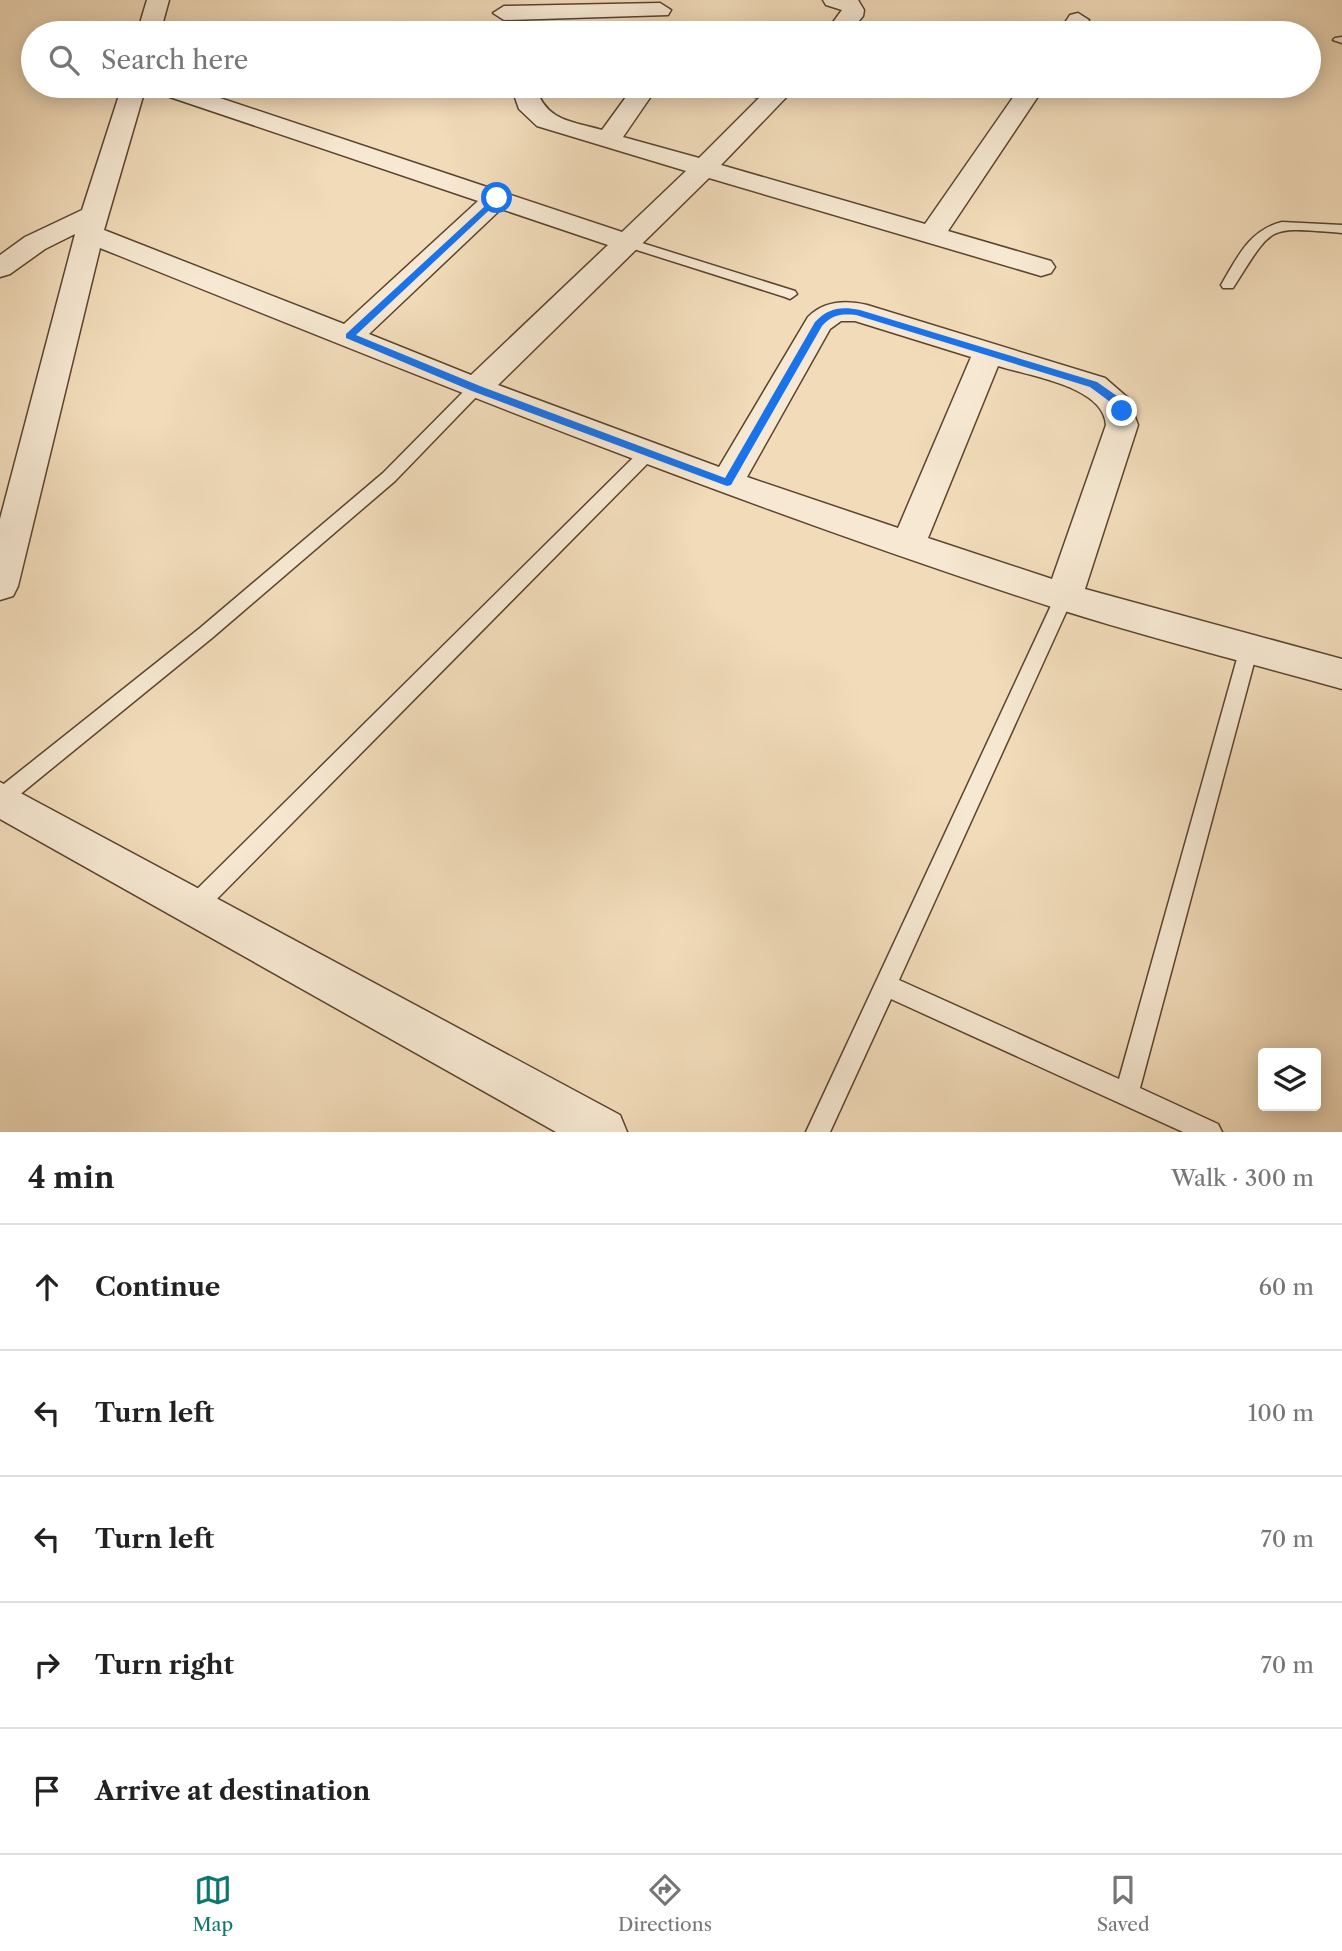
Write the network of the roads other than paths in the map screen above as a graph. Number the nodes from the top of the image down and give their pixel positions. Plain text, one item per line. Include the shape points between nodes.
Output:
1 (158, 0) edge
2 (834, 0) edge
3 (663, 5) edge
4 (505, 16) edge
5 (152, 21) edge
6 (847, 21) edge
7 (130, 98) edge
8 (197, 98) edge
9 (526, 98) edge
10 (638, 98) edge
11 (772, 98) edge
12 (1025, 98) edge
13 (608, 140) junction
14 (704, 168) junction
15 (497, 198) junction
16 (92, 224) junction
17 (1342, 229) edge
18 (932, 235) junction
19 (626, 242) junction
20 (1041, 267) dead end
21 (0, 268) edge
22 (1228, 285) dead end
23 (790, 294) dead end
24 (349, 336) junction
25 (988, 352) junction
26 (476, 388) junction
27 (648, 453) junction
28 (727, 483) junction
29 (908, 544) junction
30 (0, 586) edge
31 (1064, 597) junction
32 (1249, 648) junction
33 (1342, 674) edge
34 (0, 799) edge
35 (195, 906) junction
36 (885, 985) junction
37 (1127, 1094) junction
38 (603, 1132) edge
39 (818, 1132) edge
40 (1210, 1132) edge

1 - 5 street
2 - 6 street via 848,2 853,10
3 - 4 street
7 - 16 street
8 - 15 street
9 - 13 street via 536,116
10 - 13 street
11 - 14 street
12 - 18 street
13 - 14 street
14 - 18 street
14 - 19 street
15 - 19 street
15 - 24 street
16 - 21 street via 35,243
16 - 24 street
16 - 30 street
17 - 22 lane via 1273,226 1263,230
18 - 20 street
19 - 23 lane
19 - 26 street
24 - 26 street
25 - 28 street via 857,312 840,310 827,315
25 - 29 street
25 - 31 street via 1094,384 1122,411 1122,425
26 - 27 street
26 - 34 lane via 388,477 206,633
27 - 28 street
27 - 35 lane
28 - 29 street
29 - 31 street
31 - 32 street
31 - 36 lane
32 - 33 street
32 - 37 lane
34 - 35 street
35 - 38 street
36 - 37 lane
36 - 39 lane
37 - 40 lane

